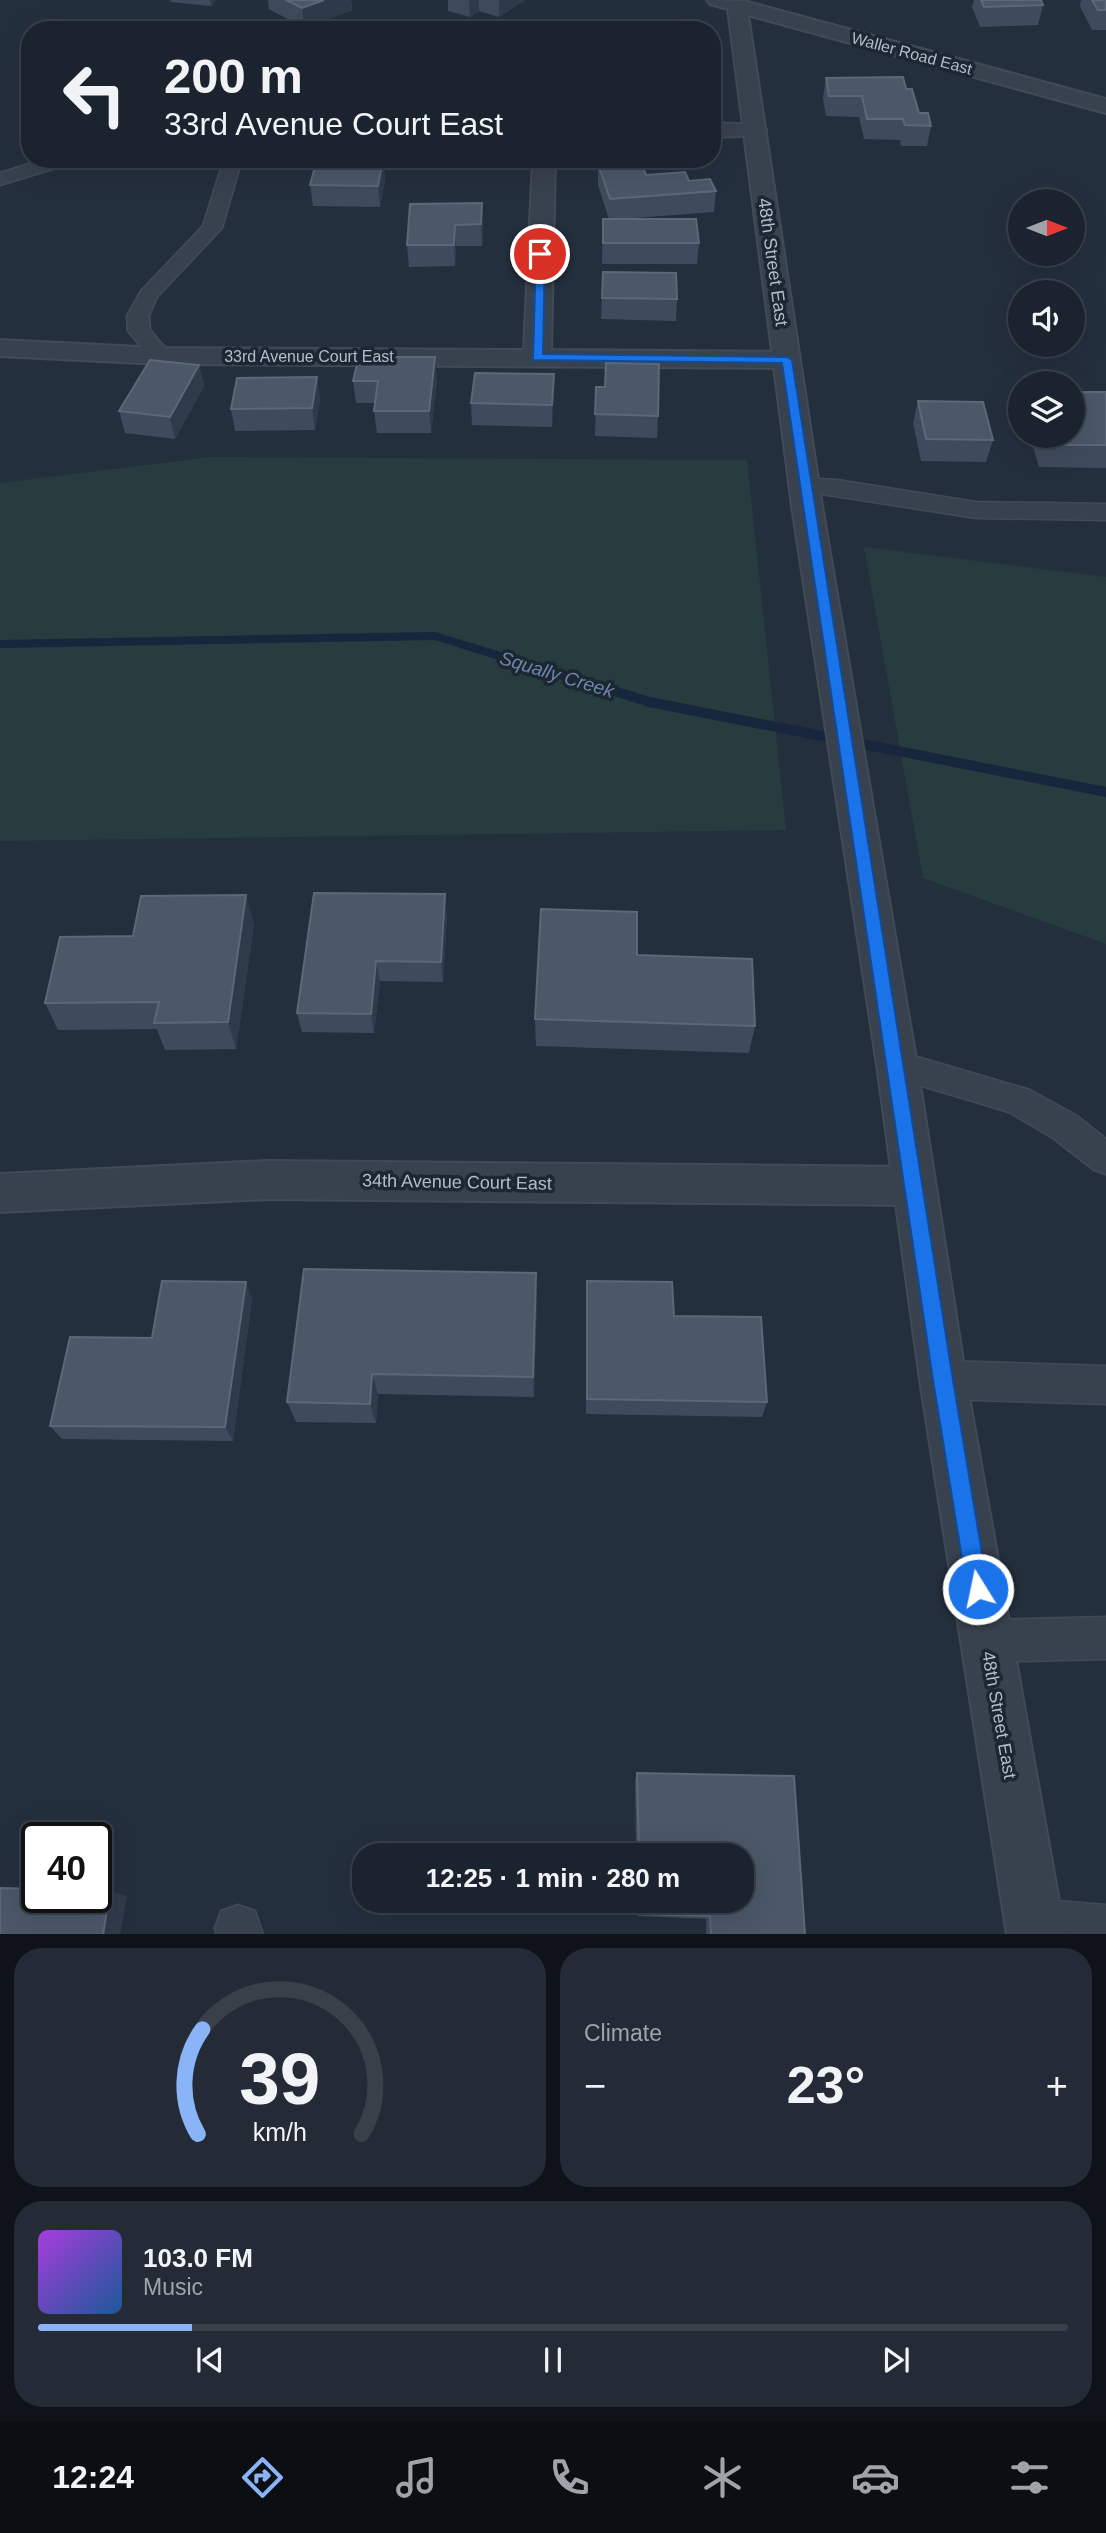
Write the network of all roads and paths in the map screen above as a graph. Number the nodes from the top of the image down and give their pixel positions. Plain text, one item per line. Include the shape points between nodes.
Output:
1 (730, 2) edge
2 (1106, 106) edge
3 (721, 130) edge
4 (755, 130) junction
5 (36, 168) edge
6 (230, 168) edge
7 (544, 168) edge
8 (0, 179) edge
9 (0, 348) edge
10 (161, 356) junction
11 (537, 358) junction
12 (787, 360) junction
13 (806, 495) junction
14 (1106, 512) edge
15 (897, 1066) junction
16 (1106, 1159) edge
17 (914, 1186) junction
18 (0, 1193) edge
19 (943, 1380) junction
20 (1106, 1385) edge
21 (1106, 1638) edge
22 (986, 1642) junction
23 (1035, 1928) edge
24 (1106, 1928) edge

1 - 2 street, Waller Road East
1 - 4 street, 48th Street East
3 - 4 street
4 - 12 street, 48th Street East
5 - 8 lane
6 - 10 lane via 212,228 148,295 138,316 139,331
7 - 11 street
9 - 10 street, 33rd Avenue Court East
10 - 11 street, 33rd Avenue Court East
11 - 12 street, 33rd Avenue Court East
12 - 13 street, 48th Street East
13 - 14 lane via 837,486 934,506
13 - 15 street, 48th Street East
15 - 16 lane via 1018,1100
15 - 17 street, 48th Street East
17 - 18 street, 34th Avenue Court East via 267,1180
17 - 19 street, 48th Street East
19 - 20 lane
19 - 22 street, 48th Street East
21 - 22 lane
22 - 23 street, 48th Street East
23 - 24 lane

